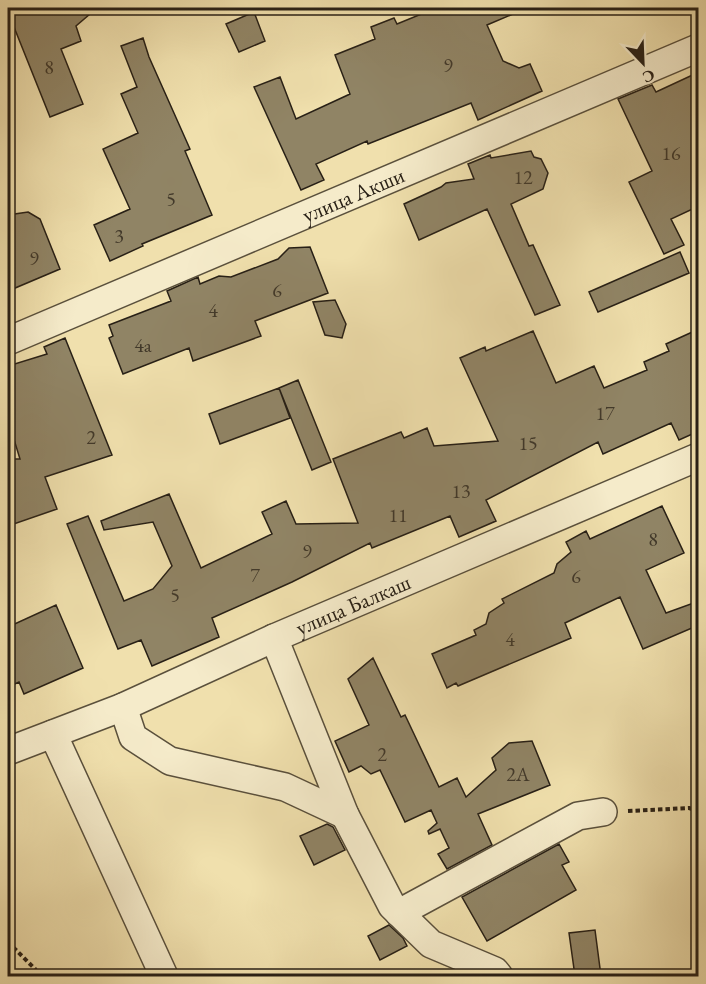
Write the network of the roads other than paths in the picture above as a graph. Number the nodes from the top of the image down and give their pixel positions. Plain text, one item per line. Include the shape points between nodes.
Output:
1 (699, 48) edge
2 (8, 341) edge
3 (699, 458) edge
4 (274, 638) junction
5 (123, 707) junction
6 (53, 734) junction
7 (8, 751) edge
8 (603, 812) road end
9 (345, 814) junction
10 (399, 913) junction
11 (164, 976) edge
12 (499, 976) edge

1 - 2 street, улица Акши
3 - 4 street, улица Балкаш
4 - 5 street, улица Балкаш
4 - 9 street
5 - 6 street, улица Балкаш
5 - 9 street via 132,736 170,761 285,788
6 - 7 street, улица Балкаш
6 - 11 street
8 - 10 street via 578,816
9 - 10 street
10 - 12 street via 431,944

